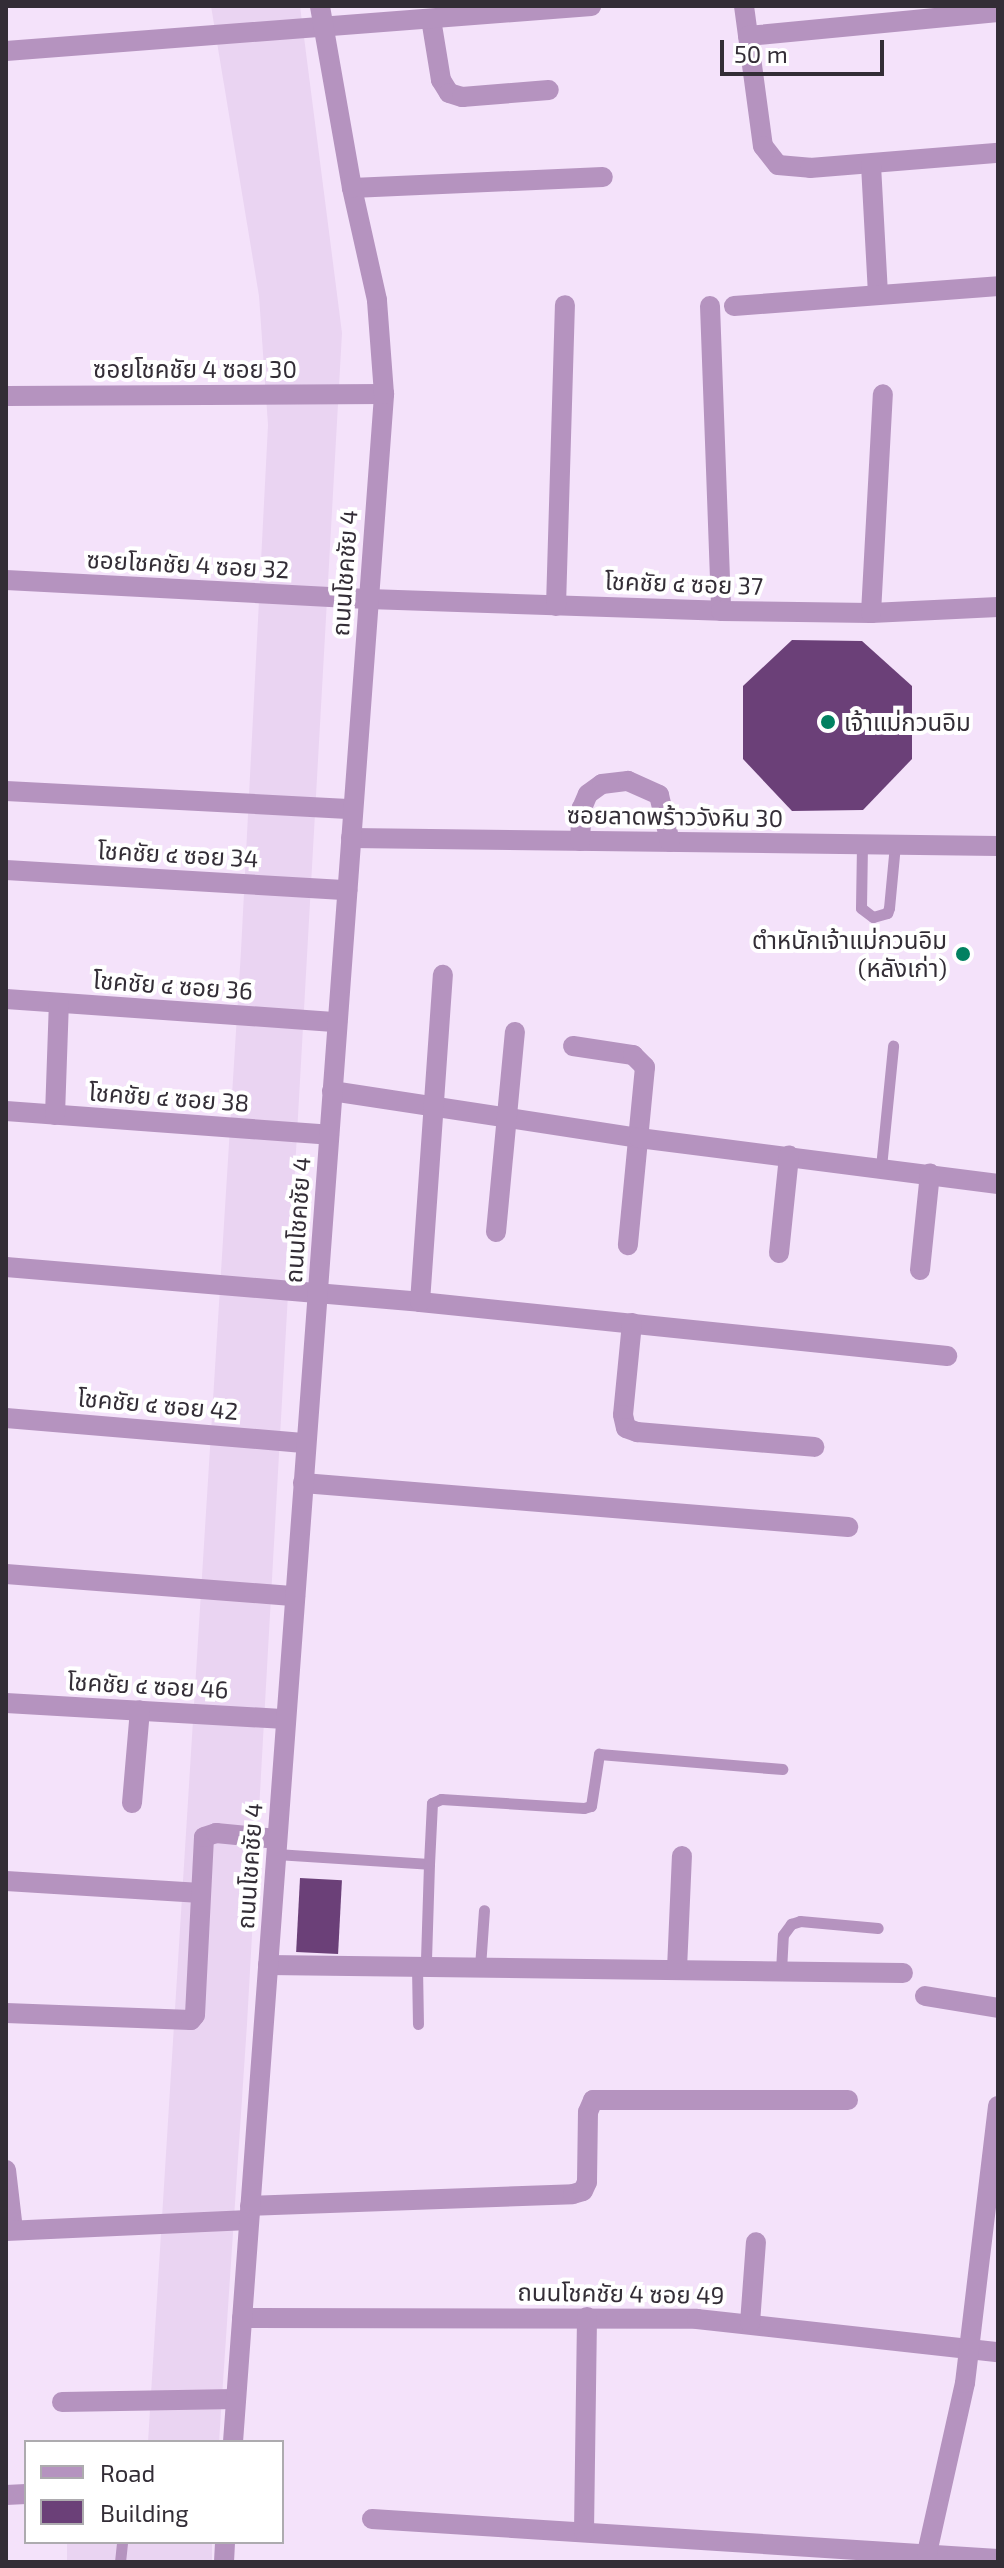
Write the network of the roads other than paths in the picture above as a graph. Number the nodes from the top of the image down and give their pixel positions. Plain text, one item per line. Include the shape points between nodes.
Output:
1 (320, 6) edge
2 (591, 6) edge
3 (744, 6) edge
4 (998, 12) edge
5 (431, 19) junction
6 (323, 28) junction
7 (748, 36) junction
8 (6, 51) edge
9 (549, 90) dead end
10 (998, 153) edge
11 (871, 165) junction
12 (603, 177) dead end
13 (352, 188) junction
14 (998, 286) edge
15 (878, 295) junction
16 (565, 305) dead end
17 (710, 306) dead end
18 (734, 306) dead end
19 (384, 394) junction
20 (883, 394) dead end
21 (6, 396) edge
22 (6, 580) edge
23 (368, 599) junction
24 (556, 606) junction
25 (998, 607) edge
26 (721, 611) junction
27 (871, 613) junction
28 (6, 791) edge
29 (353, 809) junction
30 (351, 838) junction
31 (580, 841) junction
32 (670, 842) junction
33 (862, 844) junction
34 (895, 844) junction
35 (998, 846) edge
36 (6, 870) edge
37 (347, 890) junction
38 (443, 975) dead end
39 (6, 999) edge
40 (59, 1003) junction
41 (337, 1022) junction
42 (515, 1032) dead end
43 (573, 1046) dead end
44 (893, 1046) dead end
45 (332, 1091) junction
46 (435, 1107) junction
47 (6, 1111) edge
48 (55, 1115) junction
49 (507, 1117) junction
50 (329, 1135) junction
51 (639, 1138) junction
52 (789, 1156) junction
53 (881, 1167) junction
54 (930, 1174) junction
55 (998, 1184) edge
56 (496, 1232) dead end
57 (628, 1245) dead end
58 (779, 1253) dead end
59 (6, 1267) edge
60 (920, 1270) dead end
61 (317, 1292) junction
62 (420, 1302) junction
63 (632, 1323) junction
64 (947, 1356) dead end
65 (6, 1418) edge
66 (306, 1443) junction
67 (814, 1447) dead end
68 (303, 1483) junction
69 (848, 1527) dead end
70 (6, 1574) edge
71 (295, 1596) junction
72 (6, 1703) edge
73 (140, 1710) junction
74 (286, 1719) junction
75 (782, 1769) dead end
76 (132, 1803) dead end
77 (276, 1847) junction
78 (682, 1856) dead end
79 (429, 1864) junction
80 (6, 1881) edge
81 (201, 1893) junction
82 (484, 1910) dead end
83 (878, 1928) dead end
84 (422, 1962) junction
85 (268, 1965) junction
86 (480, 1967) junction
87 (677, 1969) junction
88 (781, 1971) junction
89 (903, 1973) dead end
90 (925, 1996) dead end
91 (998, 2008) edge
92 (6, 2013) edge
93 (418, 2024) dead end
94 (848, 2100) dead end
95 (998, 2106) edge
96 (6, 2170) edge
97 (250, 2213) junction
98 (9, 2231) edge
99 (756, 2242) dead end
100 (587, 2317) junction
101 (242, 2318) junction
102 (750, 2323) junction
103 (968, 2347) junction
104 (998, 2352) edge
105 (236, 2399) junction
106 (62, 2402) dead end
107 (233, 2440) edge
108 (372, 2519) dead end
109 (584, 2532) junction
110 (927, 2553) junction
111 (998, 2559) edge

1 - 6 street, ถนนโชคชัย 4
2 - 5 street
3 - 7 street
4 - 7 street
5 - 6 street
5 - 9 street via 441,80 449,93 462,97
6 - 8 street
6 - 13 street, ถนนโชคชัย 4
7 - 11 street via 768,157 778,165 810,168
10 - 11 street
11 - 15 street
12 - 13 street
13 - 19 street, ถนนโชคชัย 4 via 377,300
14 - 15 street
15 - 18 street
16 - 24 street
17 - 26 street
19 - 21 street, ซอยโชคชัย 4 ซอย 30
19 - 23 street, ถนนโชคชัย 4
20 - 27 street
22 - 23 street, ซอยโชคชัย 4 ซอย 32
23 - 24 street, โชคชัย ๔ ซอย 37
23 - 29 street, ถนนโชคชัย 4
24 - 26 street, โชคชัย ๔ ซอย 37
25 - 27 street, โชคชัย ๔ ซอย 37
26 - 27 street, โชคชัย ๔ ซอย 37
28 - 29 street
29 - 30 street, ถนนโชคชัย 4
30 - 31 street, ซอยลาดพร้าววังหิน 30
30 - 37 street, ถนนโชคชัย 4
31 - 32 street, ซอยลาดพร้าววังหิน 30
31 - 32 street via 588,794 602,784 628,781 659,795
32 - 33 street, ซอยลาดพร้าววังหิน 30
33 - 34 street, ซอยลาดพร้าววังหิน 30
33 - 34 lane via 861,908 873,917 889,908
34 - 35 street, ซอยลาดพร้าววังหิน 30
36 - 37 street, โชคชัย ๔ ซอย 34
37 - 41 street, ถนนโชคชัย 4
38 - 46 street
39 - 40 street, โชคชัย ๔ ซอย 36
40 - 41 street, โชคชัย ๔ ซอย 36
40 - 48 street
41 - 45 street, ถนนโชคชัย 4
42 - 49 street
43 - 51 street via 639,1058 645,1067
44 - 53 lane
45 - 46 street
45 - 50 street, ถนนโชคชัย 4
46 - 49 street
46 - 62 street
47 - 48 street, โชคชัย ๔ ซอย 38
48 - 50 street, โชคชัย ๔ ซอย 38
49 - 51 street
49 - 56 street
50 - 61 street, ถนนโชคชัย 4
51 - 52 street
51 - 57 street
52 - 53 street
52 - 58 street
53 - 54 street
54 - 55 street
54 - 60 street
59 - 61 street
61 - 62 street
61 - 66 street, ถนนโชคชัย 4
62 - 63 street
63 - 64 street
63 - 67 street via 626,1428
65 - 66 street, โชคชัย ๔ ซอย 42
66 - 68 street, ถนนโชคชัย 4
68 - 69 street
68 - 71 street, ถนนโชคชัย 4
70 - 71 street
71 - 74 street, ถนนโชคชัย 4
72 - 73 street, โชคชัย ๔ ซอย 46
73 - 74 street, โชคชัย ๔ ซอย 46
73 - 76 street
74 - 77 street, ถนนโชคชัย 4
75 - 79 lane via 599,1754 591,1806 441,1799 432,1803
77 - 79 lane
77 - 81 street via 209,1833 204,1837
77 - 85 street, ถนนโชคชัย 4
78 - 87 street
79 - 84 lane
80 - 81 street
81 - 92 street via 191,2020
82 - 86 lane
83 - 88 lane via 791,1924 783,1935
84 - 85 street
84 - 86 street
84 - 93 lane
85 - 97 street, ถนนโชคชัย 4
86 - 87 street
87 - 88 street
88 - 89 street
90 - 91 street
94 - 97 street via 593,2100 583,2191
95 - 103 street
96 - 98 street
97 - 98 street
97 - 101 street, ถนนโชคชัย 4
99 - 102 street
100 - 101 street, ถนนโชคชัย 4 ซอย 49
100 - 102 street, ถนนโชคชัย 4 ซอย 49
100 - 109 street
101 - 105 street, ถนนโชคชัย 4
102 - 103 street, ถนนโชคชัย 4 ซอย 49
103 - 104 street, ถนนโชคชัย 4 ซอย 49
103 - 110 street via 965,2383
105 - 106 street
105 - 107 street, ถนนโชคชัย 4
108 - 109 street
109 - 110 street
110 - 111 street

